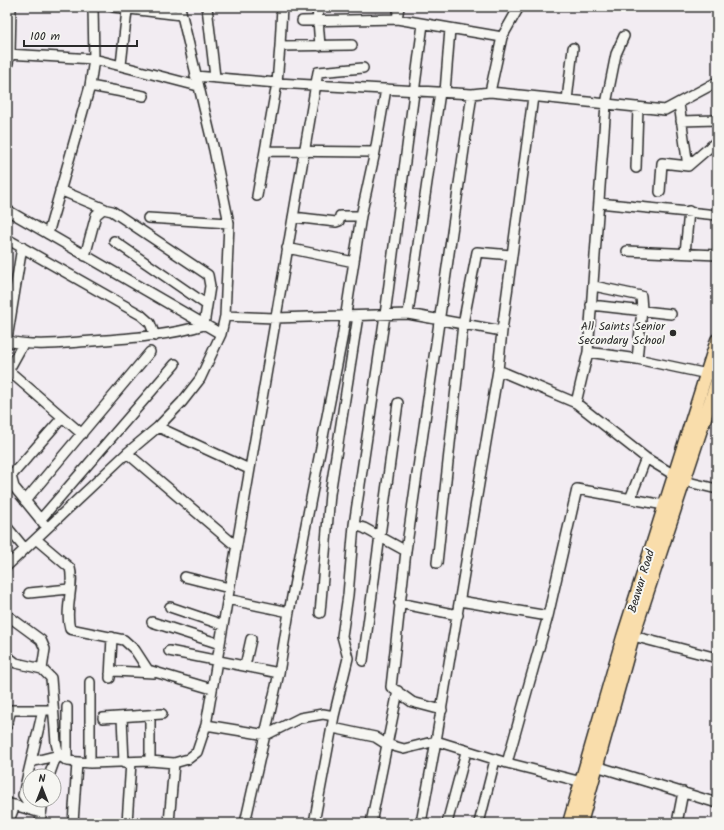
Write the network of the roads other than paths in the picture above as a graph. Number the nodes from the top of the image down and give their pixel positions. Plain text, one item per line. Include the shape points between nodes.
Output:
1 (11, 7) edge
2 (93, 7) edge
3 (113, 7) edge
4 (207, 7) edge
5 (282, 7) edge
6 (317, 7) edge
7 (399, 7) edge
8 (518, 7) edge
9 (127, 10) junction
10 (180, 11) edge
11 (397, 19) junction
12 (302, 21) dead end
13 (318, 22) junction
14 (423, 24) junction
15 (450, 30) junction
16 (624, 36) dead end
17 (502, 37) junction
18 (352, 45) dead end
19 (280, 46) junction
20 (320, 46) junction
21 (573, 48) dead end
22 (8, 54) edge
23 (94, 59) junction
24 (121, 65) junction
25 (7, 67) edge
26 (363, 68) dead end
27 (195, 76) junction
28 (215, 77) junction
29 (717, 82) edge
30 (277, 83) junction
31 (317, 85) junction
32 (90, 86) junction
33 (198, 86) junction
34 (386, 89) junction
35 (414, 90) junction
36 (442, 92) junction
37 (490, 92) junction
38 (472, 94) junction
39 (144, 96) dead end
40 (533, 97) junction
41 (567, 100) junction
42 (606, 104) junction
43 (679, 104) junction
44 (638, 107) junction
45 (717, 120) edge
46 (681, 121) junction
47 (717, 141) edge
48 (266, 151) junction
49 (304, 152) junction
50 (375, 152) junction
51 (688, 166) junction
52 (636, 168) dead end
53 (60, 190) junction
54 (660, 192) dead end
55 (257, 196) dead end
56 (599, 203) junction
57 (105, 209) junction
58 (7, 210) edge
59 (689, 211) junction
60 (717, 215) edge
61 (361, 216) junction
62 (293, 217) junction
63 (148, 218) dead end
64 (229, 223) junction
65 (48, 234) junction
66 (7, 239) edge
67 (114, 242) dead end
68 (22, 248) junction
69 (287, 248) junction
70 (627, 251) dead end
71 (685, 253) junction
72 (511, 255) junction
73 (717, 255) edge
74 (85, 256) junction
75 (354, 262) junction
76 (594, 286) junction
77 (207, 305) junction
78 (592, 305) junction
79 (642, 310) junction
80 (408, 314) junction
81 (671, 314) dead end
82 (385, 315) junction
83 (224, 316) junction
84 (344, 316) junction
85 (358, 316) junction
86 (275, 318) junction
87 (440, 320) junction
88 (463, 324) junction
89 (204, 325) junction
90 (502, 331) junction
91 (221, 334) junction
92 (155, 336) junction
93 (7, 340) edge
94 (717, 340) edge
95 (23, 344) junction
96 (150, 352) dead end
97 (588, 352) junction
98 (637, 359) junction
99 (174, 364) dead end
100 (498, 370) junction
101 (8, 372) edge
102 (714, 377) edge
103 (398, 403) dead end
104 (576, 403) junction
105 (62, 418) junction
106 (158, 427) junction
107 (82, 434) junction
108 (128, 453) junction
109 (646, 458) junction
110 (249, 469) junction
111 (679, 478) junction
112 (717, 489) edge
113 (630, 499) junction
114 (25, 501) junction
115 (664, 505) junction
116 (40, 520) junction
117 (354, 525) junction
118 (7, 527) edge
119 (42, 534) junction
120 (379, 537) junction
121 (236, 546) junction
122 (25, 549) junction
123 (406, 552) junction
124 (7, 553) edge
125 (16, 558) junction
126 (437, 563) dead end
127 (7, 566) edge
128 (185, 577) dead end
129 (229, 588) junction
130 (69, 589) junction
131 (29, 593) dead end
132 (227, 599) junction
133 (460, 601) junction
134 (399, 603) junction
135 (170, 608) dead end
136 (289, 612) junction
137 (320, 613) dead end
138 (7, 615) edge
139 (458, 615) junction
140 (548, 616) junction
141 (152, 622) dead end
142 (223, 625) junction
143 (633, 636) junction
144 (112, 637) junction
145 (251, 639) dead end
146 (220, 644) junction
147 (169, 651) dead end
148 (7, 656) edge
149 (717, 658) edge
150 (217, 660) junction
151 (363, 661) dead end
152 (245, 666) junction
153 (42, 669) junction
154 (279, 673) junction
155 (162, 675) junction
156 (90, 682) dead end
157 (212, 689) junction
158 (398, 691) junction
159 (67, 706) dead end
160 (9, 710) edge
161 (44, 710) junction
162 (53, 710) junction
163 (442, 710) junction
164 (162, 714) dead end
165 (150, 716) junction
166 (334, 716) junction
167 (122, 717) junction
168 (103, 718) dead end
169 (7, 725) edge
170 (206, 725) junction
171 (333, 728) junction
172 (266, 735) junction
173 (436, 741) junction
174 (386, 744) junction
175 (466, 752) junction
176 (63, 758) junction
177 (495, 760) junction
178 (150, 761) junction
179 (31, 762) junction
180 (77, 763) junction
181 (90, 763) junction
182 (127, 763) junction
183 (174, 763) junction
184 (507, 763) junction
185 (596, 766) junction
186 (52, 768) edge
187 (587, 783) junction
188 (684, 792) junction
189 (717, 802) edge
190 (11, 804) edge
191 (39, 808) edge
192 (37, 812) junction
193 (8, 823) edge
194 (40, 823) edge
195 (73, 823) edge
196 (127, 823) edge
197 (169, 823) edge
198 (246, 823) edge
199 (314, 823) edge
200 (371, 823) edge
201 (421, 823) edge
202 (447, 823) edge
203 (479, 823) edge
204 (569, 823) edge
205 (581, 823) edge
206 (677, 823) edge

1 - 22 street
2 - 23 street
3 - 9 street
4 - 28 street
5 - 19 street
6 - 13 street
7 - 11 street
8 - 17 street
9 - 10 street
9 - 24 street
10 - 27 street
11 - 13 street
11 - 14 street
12 - 13 street
13 - 20 street
14 - 15 street
14 - 35 street
15 - 17 street
15 - 36 street
16 - 42 street via 616,54
17 - 37 street
18 - 20 street
19 - 20 street
19 - 30 street
21 - 41 street
22 - 23 street
22 - 25 street
23 - 24 street
23 - 32 street
24 - 33 street
26 - 31 street via 318,72
27 - 28 street
27 - 33 street
28 - 30 street
29 - 43 street
30 - 31 street
30 - 48 street
31 - 34 street
31 - 49 street
32 - 39 street
32 - 53 street
33 - 64 street
34 - 35 street
34 - 50 street
35 - 36 street
35 - 82 street
36 - 38 street
36 - 80 street
37 - 38 street
37 - 40 street
38 - 87 street
40 - 41 street
40 - 72 street
41 - 42 street
42 - 44 street
42 - 56 street
43 - 44 street via 665,110
43 - 46 street
44 - 52 street
45 - 46 street
46 - 51 street
47 - 51 street
48 - 49 street
48 - 55 street
49 - 50 street
49 - 62 street
50 - 61 street
51 - 54 street via 662,163
53 - 57 street
53 - 65 street
56 - 59 street
56 - 76 street
57 - 74 street via 96,215
57 - 77 street via 150,234 208,275 210,286
58 - 65 street
59 - 60 street
59 - 71 street
61 - 62 street via 340,216 336,222
61 - 75 street
62 - 69 street
63 - 64 street
64 - 83 street
65 - 74 street
66 - 68 street
67 - 77 street
68 - 92 street via 141,314 150,323
68 - 93 street
69 - 75 street
69 - 86 street
70 - 71 street
71 - 73 street
72 - 88 street via 477,252
72 - 90 street
74 - 89 street
75 - 84 street
76 - 78 street
76 - 79 street via 641,296
77 - 89 street
78 - 79 street
78 - 97 street
79 - 81 street
79 - 98 street
80 - 82 street
80 - 87 street
82 - 85 street
82 - 117 street
83 - 86 street
83 - 91 street
84 - 85 street
84 - 86 street
84 - 136 street via 342,339
85 - 137 street via 330,494
86 - 110 street
87 - 88 street
87 - 123 street
88 - 90 street
88 - 126 street
89 - 91 street
89 - 92 street
90 - 100 street
91 - 106 street via 200,379
92 - 95 street
93 - 95 street
94 - 102 main road, Beawar Road
95 - 101 street
96 - 107 street
97 - 98 street
97 - 104 street
98 - 102 street
99 - 116 street
100 - 104 street
100 - 133 street
101 - 105 street
102 - 111 main road, Beawar Road
103 - 120 street
104 - 109 street
105 - 107 street
105 - 114 street via 11,476 14,487
106 - 108 street
106 - 110 street
107 - 114 street
108 - 119 street
108 - 121 street
109 - 111 street
109 - 113 street
110 - 121 street
111 - 112 street
111 - 115 main road, Beawar Road
111 - 143 main road, Beawar Road
113 - 115 street
113 - 140 street via 577,489
114 - 116 street
115 - 187 main road, Beawar Road via 623,637
116 - 119 street
117 - 120 street
117 - 166 street via 342,636 348,658
118 - 122 street
119 - 122 street
119 - 130 street via 70,568
120 - 123 street
120 - 151 street
121 - 129 street
122 - 125 street
123 - 134 street
124 - 125 street
125 - 127 street
128 - 129 street
129 - 132 street
130 - 131 street
130 - 144 street via 70,629
132 - 136 street
132 - 142 street
133 - 139 street
133 - 140 street
134 - 139 street
134 - 158 street via 391,687
135 - 142 street
136 - 154 street
138 - 153 street via 44,644
139 - 163 street
140 - 184 street
141 - 146 street
142 - 146 street
143 - 149 street
143 - 185 main road, Beawar Road
144 - 155 street via 130,644 148,670
144 - 155 street via 110,676 114,671
145 - 152 street
146 - 150 street
147 - 150 street
148 - 153 street via 16,662
150 - 152 street
150 - 157 street
152 - 154 street
153 - 162 street via 51,678
154 - 172 street
155 - 157 street
156 - 181 street
157 - 170 street
158 - 163 street via 412,702
158 - 174 street
159 - 176 street
160 - 161 street
160 - 169 street
161 - 162 street
161 - 179 street
162 - 176 street via 56,743
163 - 173 street
164 - 165 street
165 - 167 street
165 - 178 street
166 - 171 street
166 - 172 street via 323,714 300,718
167 - 168 street
167 - 182 street
170 - 172 street
170 - 183 street via 196,752
171 - 174 street via 375,737
171 - 199 street
172 - 198 street
173 - 174 street via 404,749
173 - 175 street
173 - 201 street
174 - 200 street
175 - 177 street
175 - 202 street
176 - 179 street
176 - 180 street
176 - 186 street via 54,762
177 - 184 street
177 - 203 street
178 - 182 street
178 - 183 street
179 - 192 street via 23,795
180 - 181 street
180 - 195 street
181 - 182 street
182 - 196 street
183 - 197 street
184 - 187 street
185 - 187 main road, Beawar Road
185 - 188 street
187 - 204 main road, Beawar Road
187 - 205 main road, Beawar Road
188 - 189 street
188 - 206 street
190 - 192 street
190 - 193 street
191 - 192 street
192 - 194 street

